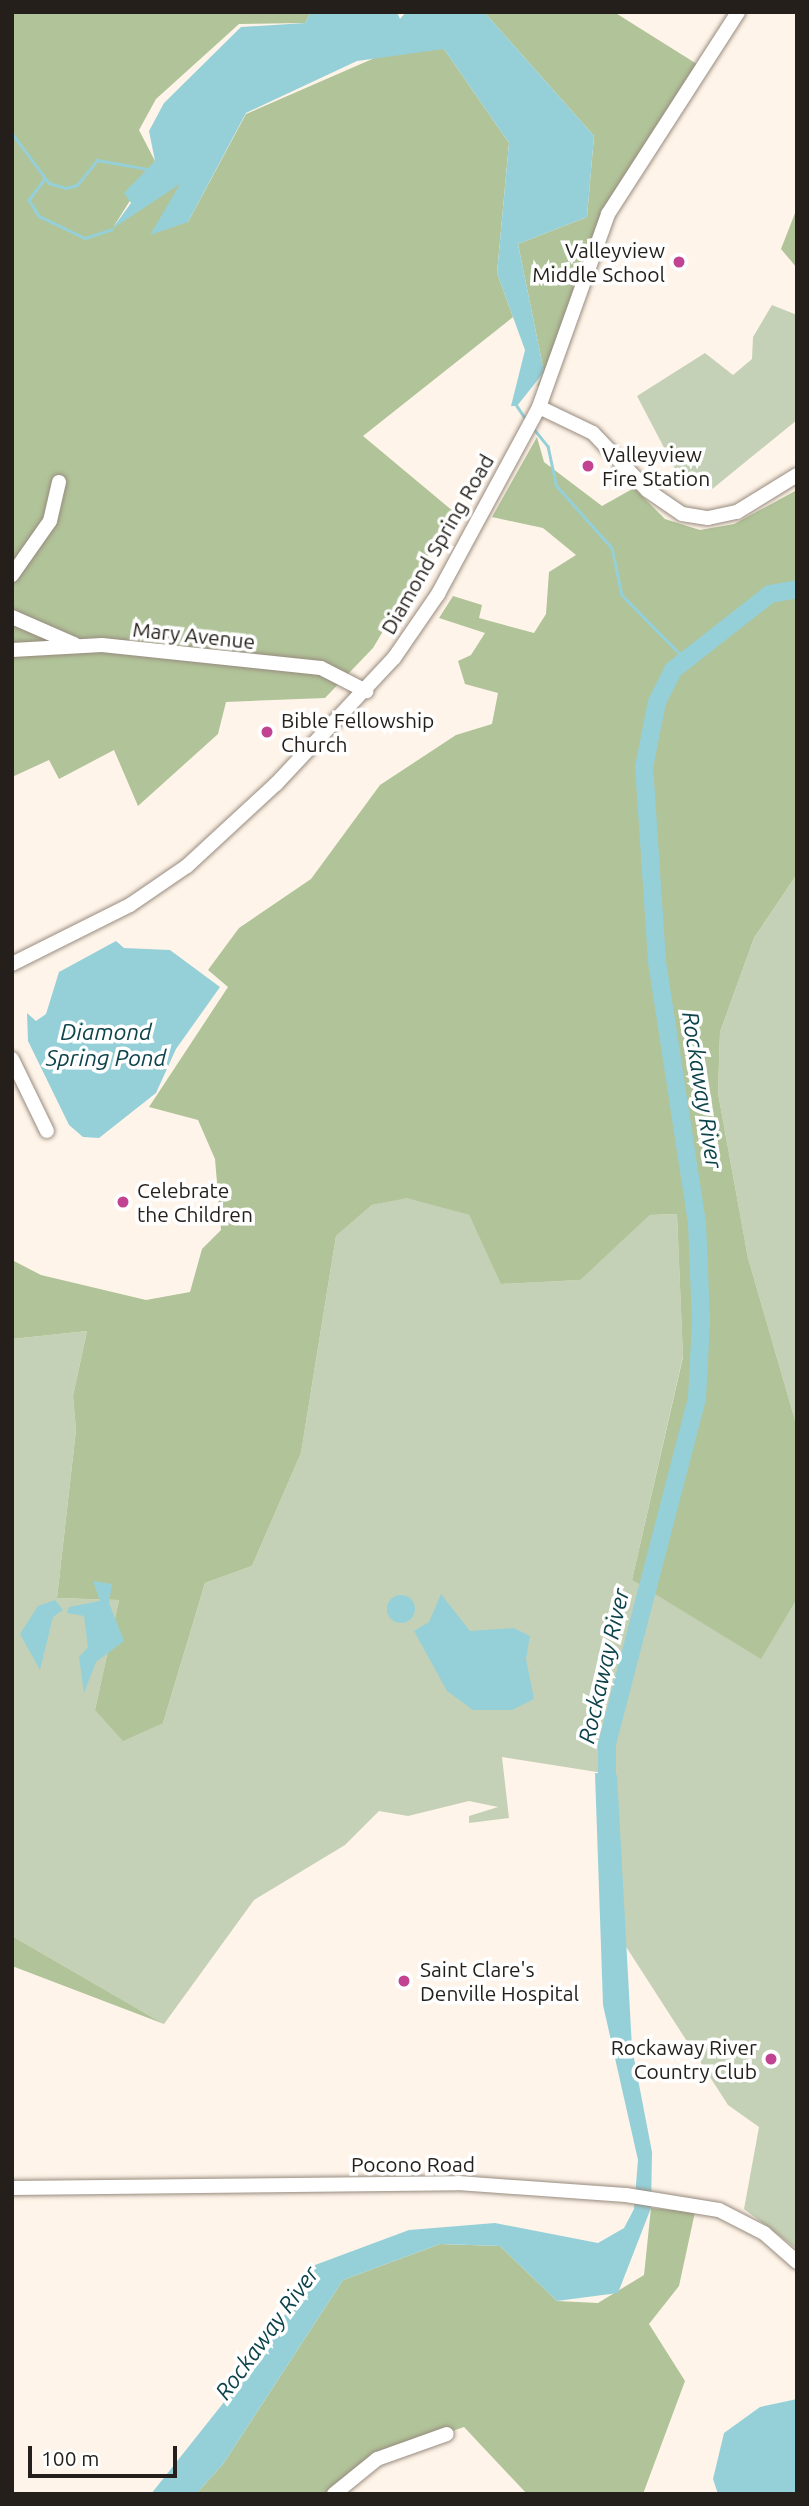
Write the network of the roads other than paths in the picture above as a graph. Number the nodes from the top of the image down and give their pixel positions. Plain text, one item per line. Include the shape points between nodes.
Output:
1 (738, 12) edge
2 (536, 412) junction
3 (797, 475) edge
4 (59, 482) dead end
5 (12, 575) edge
6 (12, 617) edge
7 (74, 644) junction
8 (12, 650) edge
9 (366, 691) junction
10 (12, 964) edge
11 (12, 1059) edge
12 (47, 1131) dead end
13 (12, 2188) edge
14 (797, 2262) edge
15 (447, 2434) dead end
16 (334, 2494) edge

1 - 2 street, Diamond Spring Road via 608,214
2 - 3 street via 593,433 647,490 682,514 708,518 737,512
2 - 9 street, Diamond Spring Road via 424,617
4 - 5 street via 50,521
6 - 7 street
7 - 8 street, Mary Avenue
7 - 9 street, Mary Avenue via 321,667
9 - 10 street, Diamond Spring Road via 187,866 130,905
11 - 12 street
13 - 14 street, Pocono Road via 458,2183 626,2195 664,2199 738,2218
15 - 16 street via 377,2459

